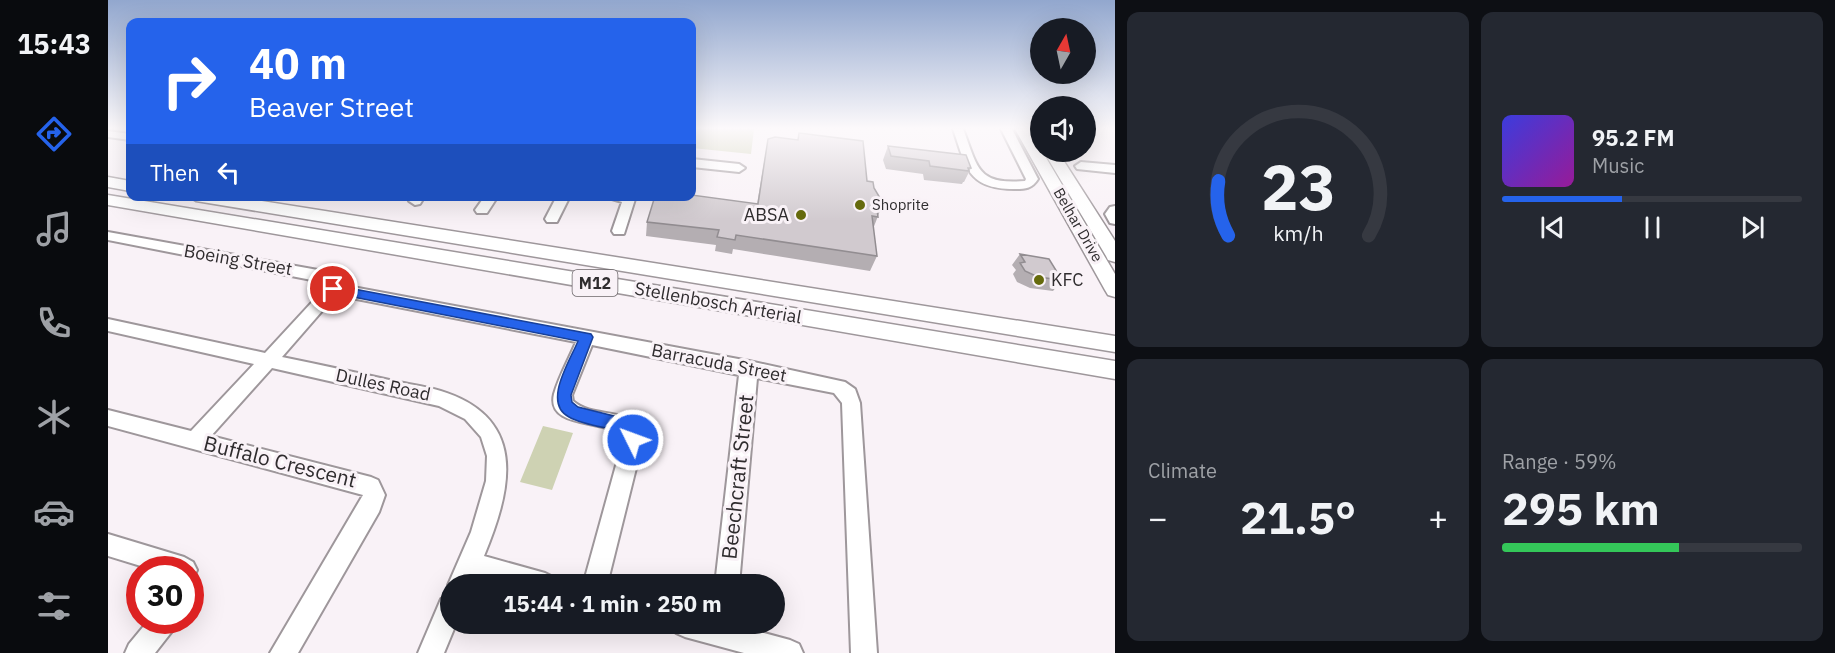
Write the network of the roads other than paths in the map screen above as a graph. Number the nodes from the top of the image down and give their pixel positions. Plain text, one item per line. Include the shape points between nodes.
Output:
1 (970, 159) edge
2 (1022, 159) edge
3 (1040, 159) edge
4 (1057, 162) edge
5 (696, 163) edge
6 (1081, 166) dead end
7 (739, 168) dead end
8 (1115, 169) edge
9 (108, 182) edge
10 (126, 185) edge
11 (108, 200) edge
12 (227, 201) edge
13 (488, 201) edge
14 (561, 201) edge
15 (629, 201) edge
16 (482, 210) dead end
17 (1115, 210) edge
18 (552, 219) dead end
19 (1115, 220) edge
20 (619, 231) dead end
21 (108, 236) edge
22 (1115, 256) edge
23 (333, 289) junction
24 (1115, 290) edge
25 (108, 325) edge
26 (1021, 329) junction
27 (1115, 333) edge
28 (586, 337) junction
29 (1115, 344) edge
30 (267, 360) junction
31 (1083, 364) junction
32 (749, 368) junction
33 (1115, 370) edge
34 (1115, 375) edge
35 (108, 418) edge
36 (195, 440) junction
37 (108, 545) edge
38 (145, 556) edge
39 (464, 574) edge
40 (598, 574) edge
41 (729, 574) edge
42 (440, 632) edge
43 (153, 634) edge
44 (737, 634) edge
45 (138, 653) edge
46 (283, 653) edge
47 (431, 653) edge
48 (790, 653) edge
49 (864, 653) edge

1 - 2 street via 975,174 983,179 1021,186 1032,179
3 - 24 main road, Belhar Drive
4 - 22 main road, Belhar Drive
5 - 7 street
6 - 8 street
9 - 10 main road
11 - 31 main road, Stellenbosch Arterial / M12
12 - 26 main road, Stellenbosch Arterial / M12
13 - 16 street
14 - 18 street
15 - 20 street
17 - 19 street
21 - 23 street, Boeing Street via 329,277 335,281
23 - 28 street, Barracuda Street
23 - 30 street
25 - 30 street, Dulles Road
26 - 27 main road
26 - 29 main road, Stellenbosch Arterial / M12
28 - 32 street, Barracuda Street
28 - 40 street via 563,395 564,405 574,412 624,425 633,440
30 - 36 street
30 - 39 street, Dulles Road via 443,399 464,408 481,422 496,450 498,479 494,502
31 - 33 main road, Stellenbosch Arterial / M12
31 - 34 main road
32 - 41 street, Beechcraft Street
32 - 49 street, Barracuda Street via 833,384 850,399
35 - 36 street, Buffalo Crescent
36 - 46 street, Buffalo Crescent via 367,484 373,490 371,505
37 - 38 street
42 - 47 street
43 - 45 street
44 - 48 street

